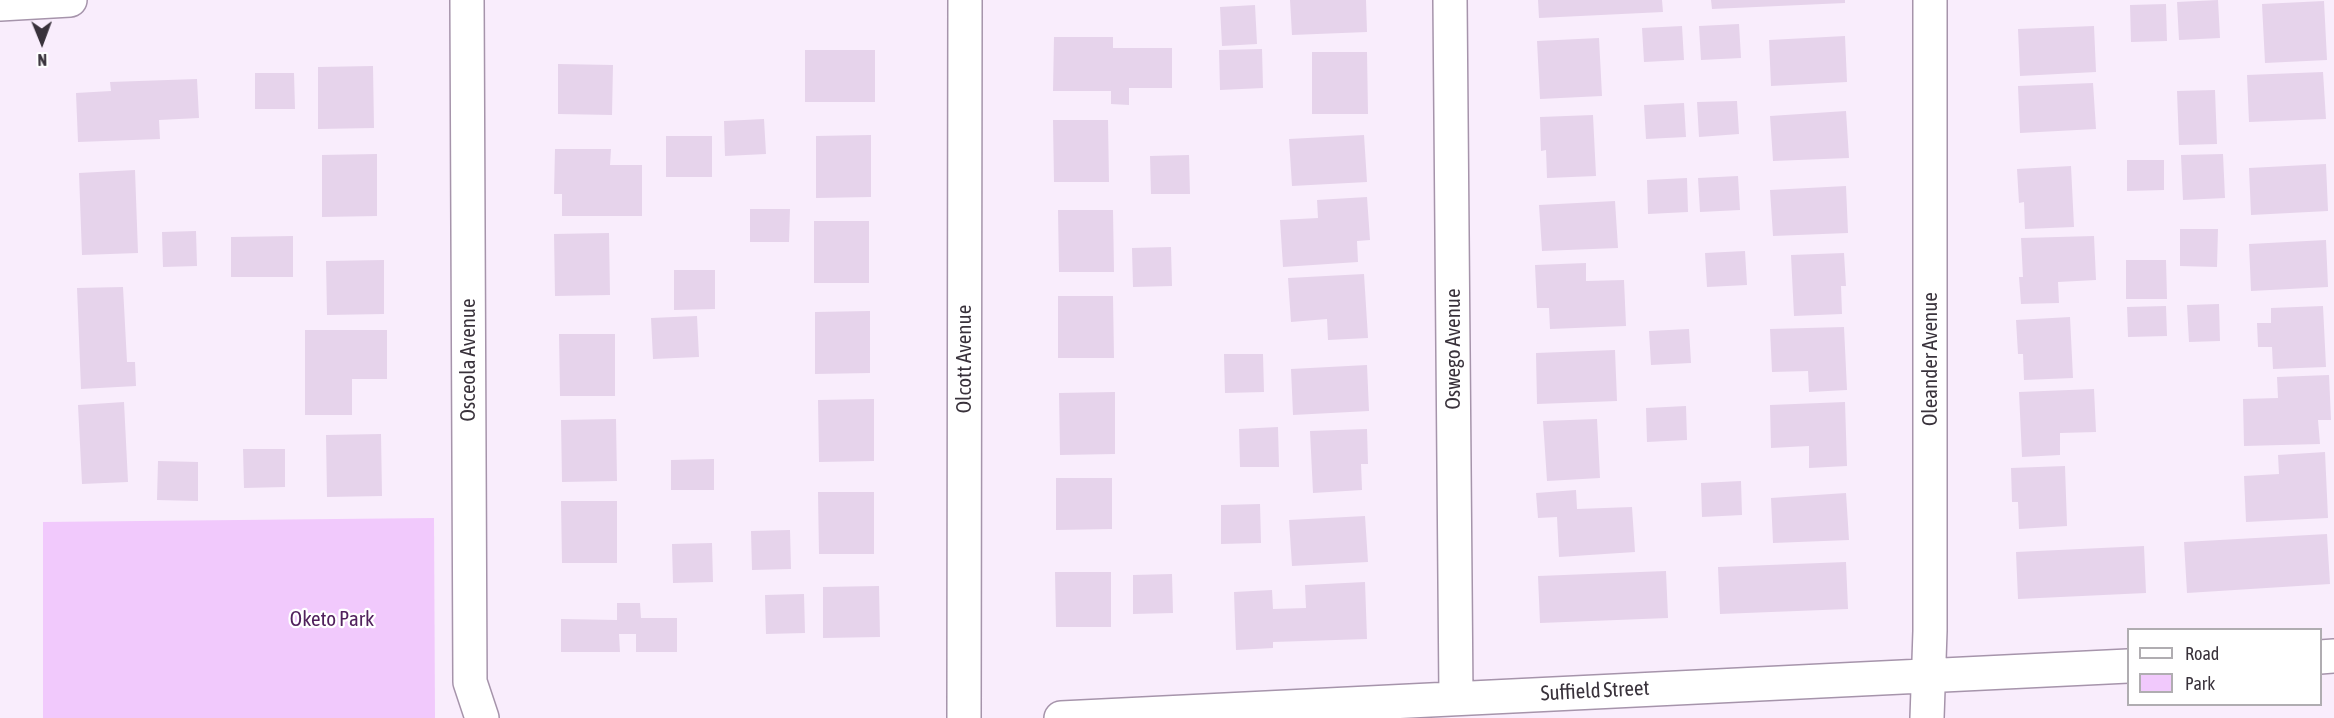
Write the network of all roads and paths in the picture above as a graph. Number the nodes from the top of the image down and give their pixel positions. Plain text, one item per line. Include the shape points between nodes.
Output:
1 (70, 0) edge
2 (467, 0) edge
3 (965, 0) edge
4 (1450, 0) edge
5 (1930, 0) edge
6 (0, 4) edge
7 (2127, 666) edge
8 (1929, 676) junction
9 (1456, 697) junction
10 (482, 718) edge
11 (964, 718) edge
12 (1061, 718) edge
13 (1926, 718) edge

1 - 6 street
2 - 10 street, Osceola Avenue via 470,682
3 - 11 street, Olcott Avenue
4 - 9 street, Oswego Avenue
5 - 8 street, Oleander Avenue
7 - 8 street, Suffield Street
8 - 9 street, Suffield Street
8 - 13 street, Oleander Avenue
9 - 12 street, Suffield Street

